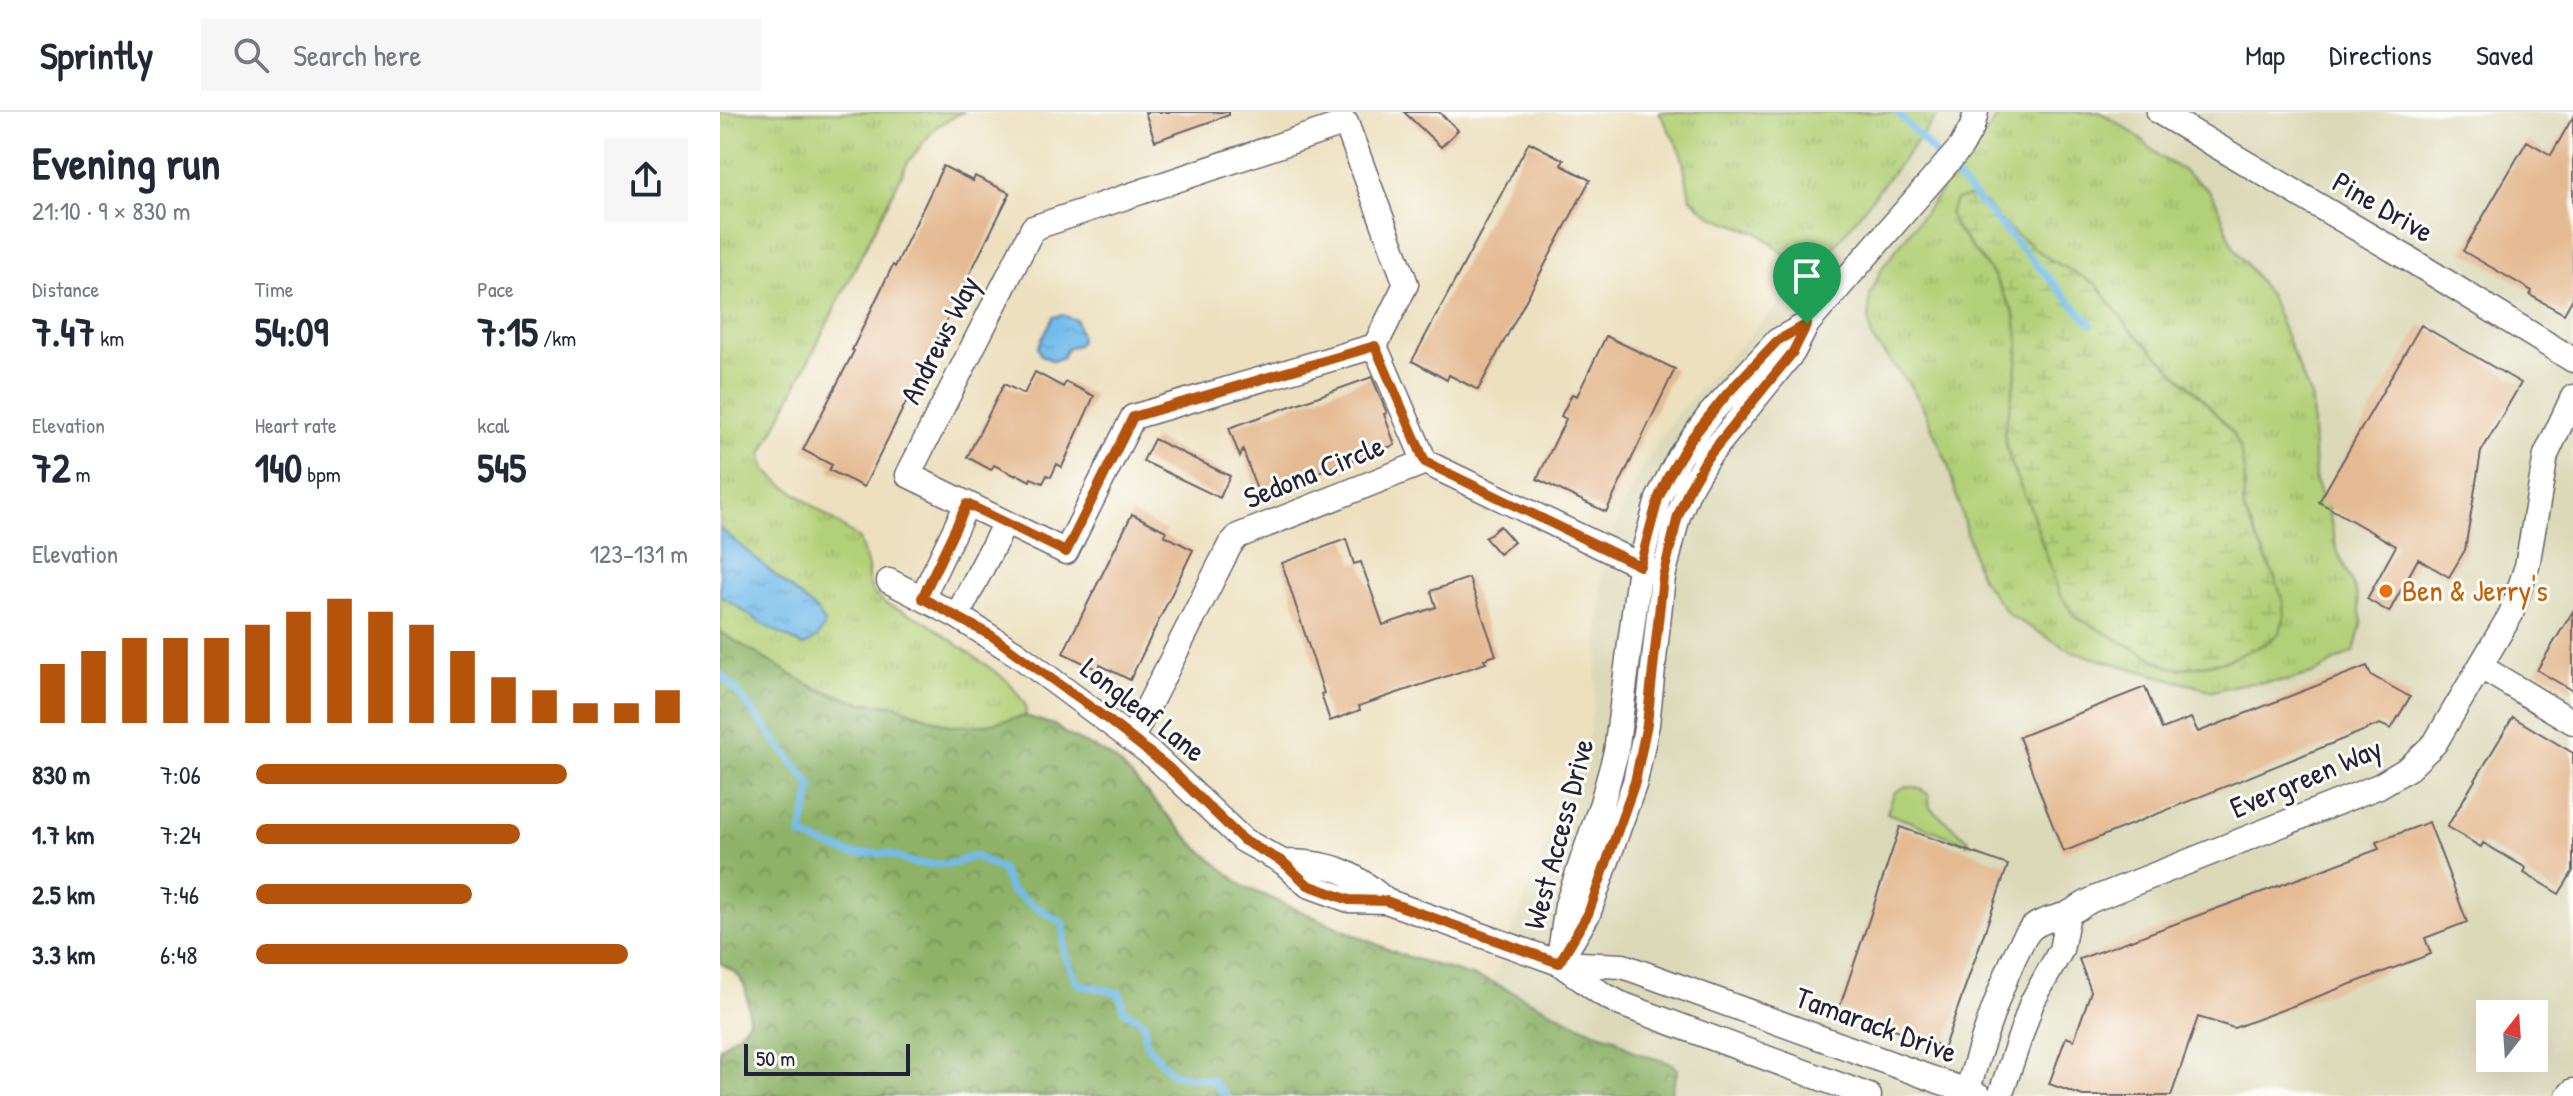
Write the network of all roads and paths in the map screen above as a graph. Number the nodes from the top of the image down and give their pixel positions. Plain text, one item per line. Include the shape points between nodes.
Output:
1 (1976, 112) edge
2 (2159, 112) edge
3 (1807, 324) junction
4 (1375, 346) junction
5 (2573, 360) edge
6 (2573, 397) edge
7 (1425, 462) junction
8 (967, 504) junction
9 (1005, 523) junction
10 (1640, 566) junction
11 (1663, 577) junction
12 (889, 581) dead end
13 (922, 598) junction
14 (957, 616) junction
15 (2481, 667) junction
16 (2573, 722) edge
17 (1132, 738) junction
18 (2068, 914) junction
19 (1559, 963) junction
20 (1751, 1013) junction
21 (1738, 1049) junction
22 (2573, 1091) edge
23 (1971, 1094) edge
24 (1869, 1096) edge
25 (2000, 1096) edge
26 (2568, 1096) edge

1 - 3 street, West Access Drive via 1961,147
2 - 5 street, Pine Drive
3 - 10 street, West Access Drive via 1777,341 1685,448 1658,499
3 - 11 street, West Access Drive via 1793,352 1699,472 1678,516
4 - 7 street
4 - 8 street, Andrews Way via 1406,284 1346,123 1033,228 908,475
4 - 9 street, Andrews Way via 1133,417 1066,552
6 - 15 street, Evergreen Way via 2543,466 2517,601
7 - 10 street, Sedona Circle
7 - 17 street, Sedona Circle via 1238,536
8 - 9 street, Andrews Way
8 - 13 street
9 - 14 street
10 - 11 street, Sedona Circle
10 - 19 street, West Access Drive via 1616,752 1567,905
11 - 19 street, West Access Drive via 1647,724 1635,782 1588,914
12 - 13 street, Longleaf Lane
13 - 14 street, Longleaf Lane
14 - 17 street, Longleaf Lane
15 - 16 street
15 - 18 street, Evergreen Way via 2435,743 2396,777
17 - 19 street, Longleaf Lane via 1243,840 1283,862 1317,862 1360,879 1386,901
18 - 23 street, Evergreen Way via 2040,923 2022,940
18 - 25 street via 2061,950 2028,1013
19 - 20 street, Tamarack Drive via 1623,966
19 - 21 street via 1621,1004
20 - 21 street, Tamarack Drive
20 - 23 street, Tamarack Drive
21 - 24 street
22 - 26 street

